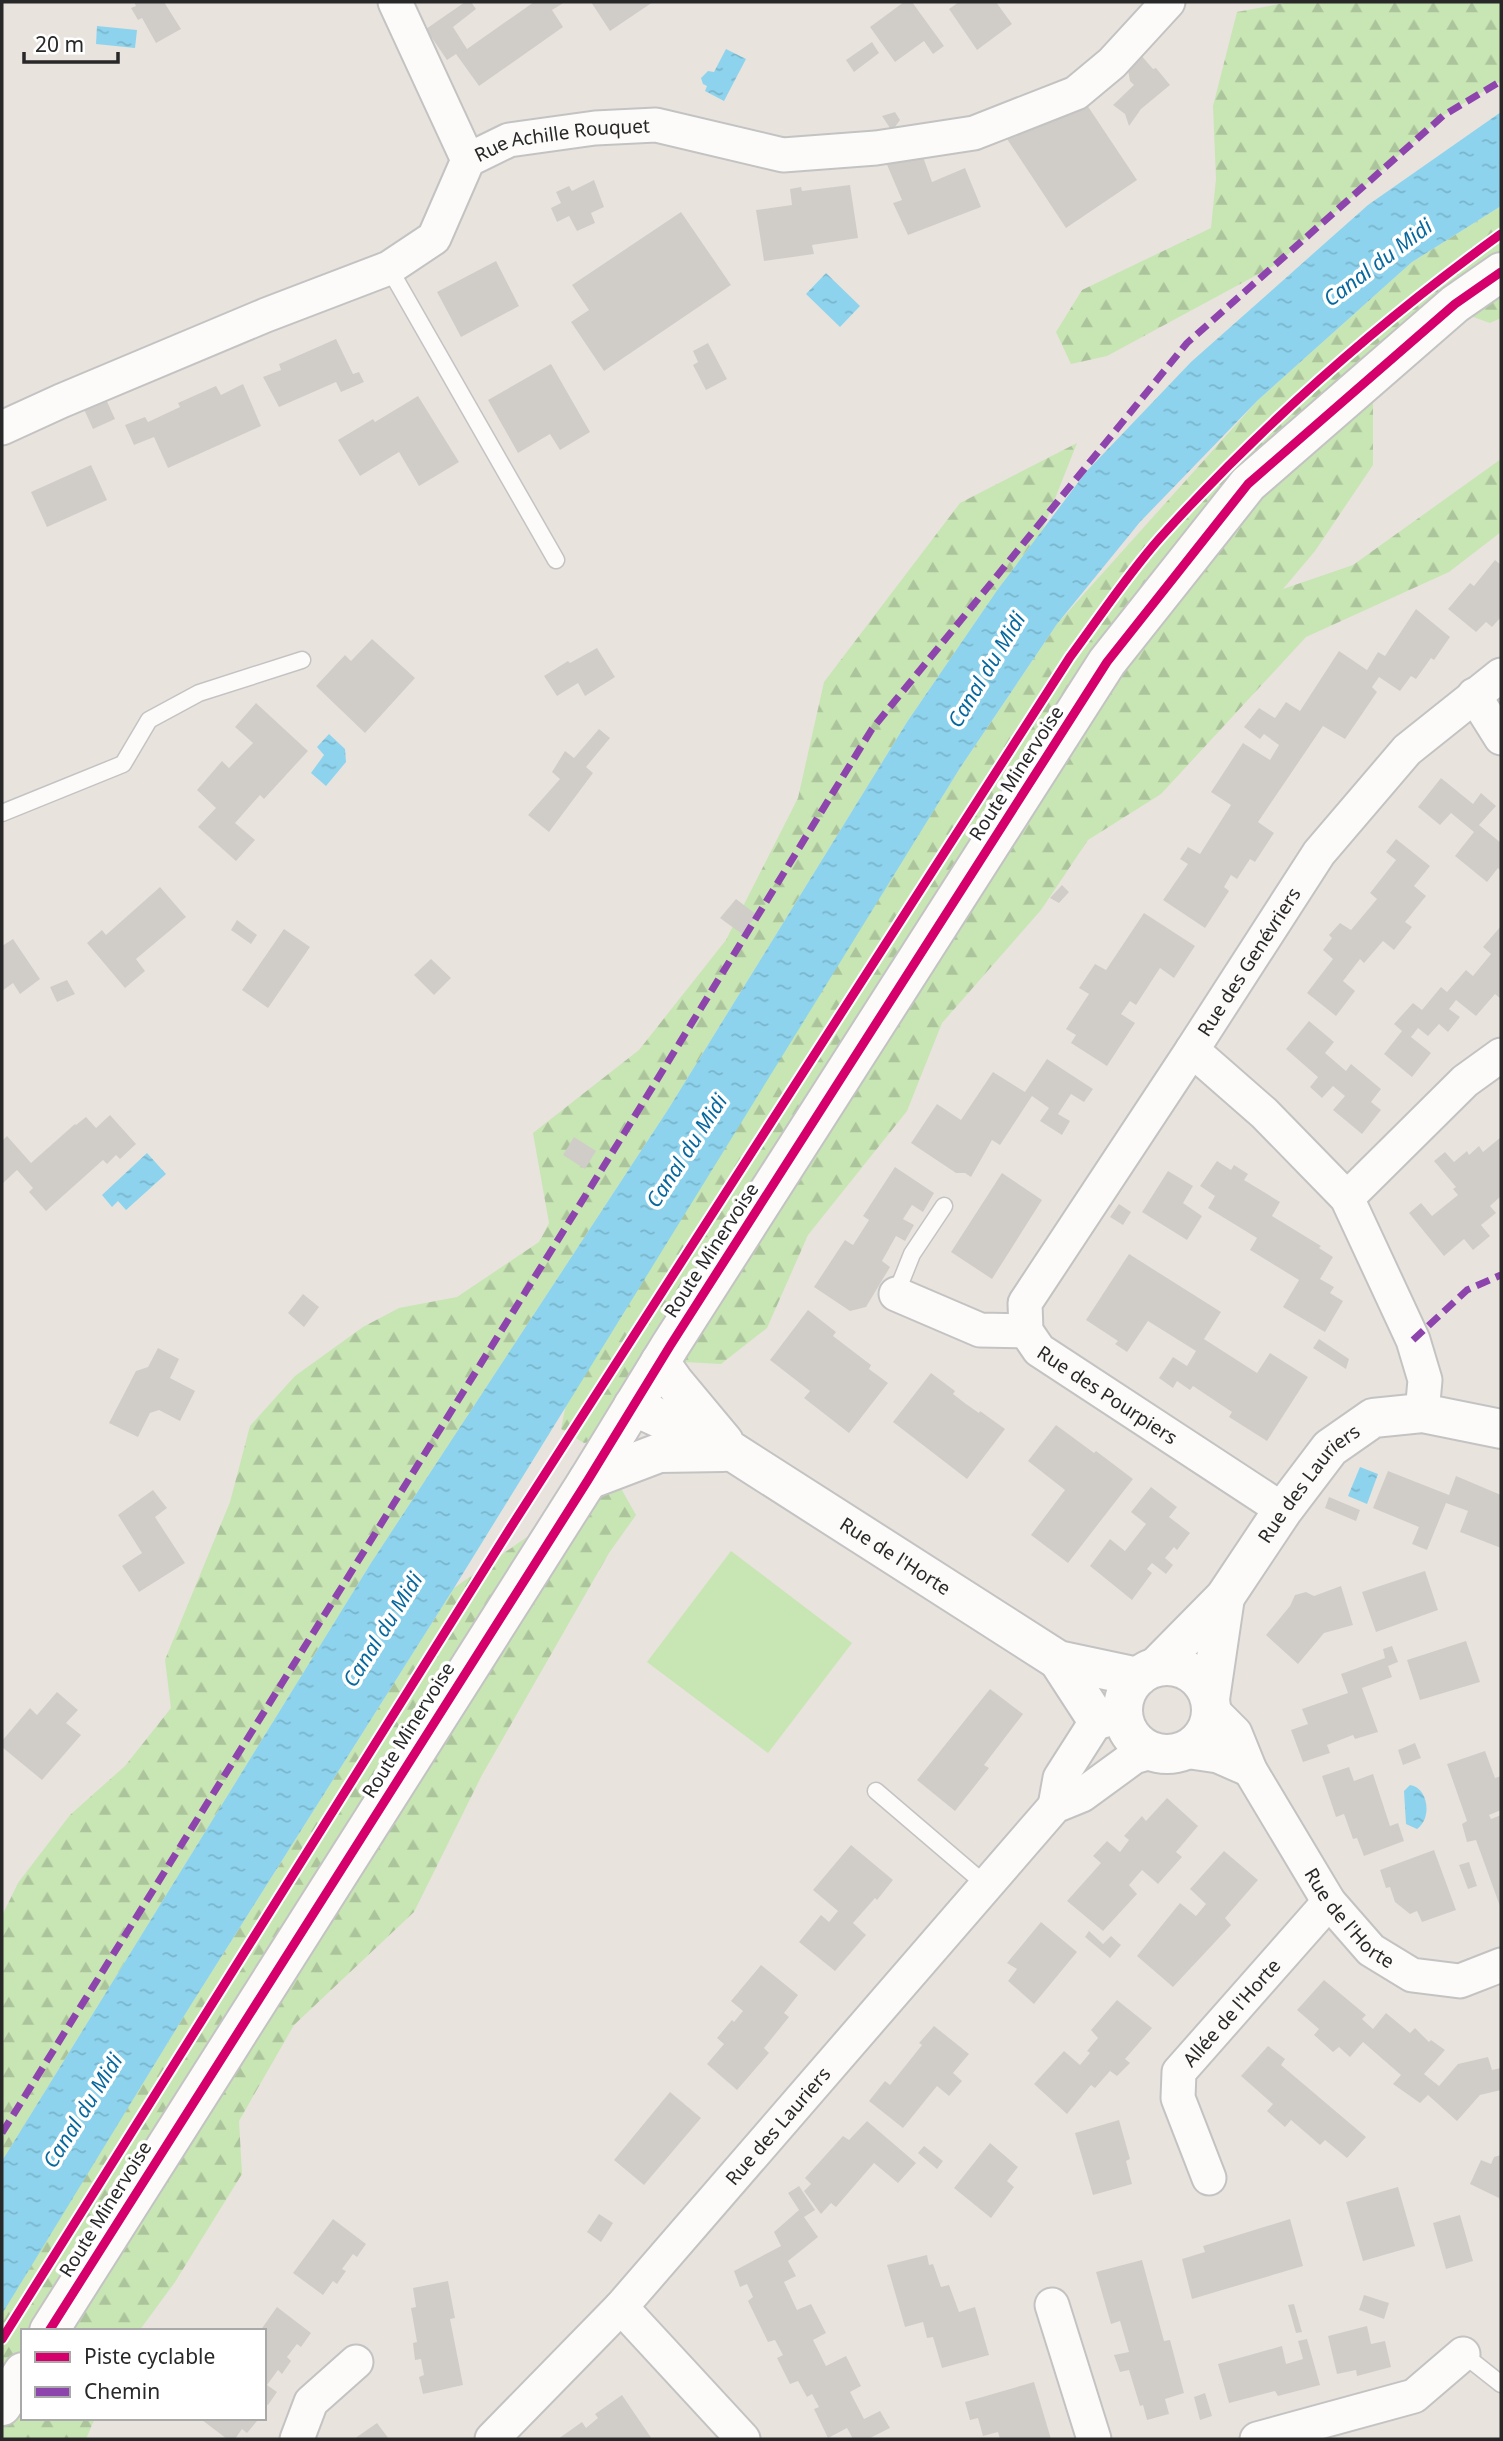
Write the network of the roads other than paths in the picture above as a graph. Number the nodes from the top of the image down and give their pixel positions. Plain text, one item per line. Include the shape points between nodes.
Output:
1 (395, 2) edge
2 (1168, 2) edge
3 (468, 160) junction
4 (389, 268) junction
5 (1501, 272) edge
6 (2, 428) edge
7 (556, 560) dead end
8 (302, 660) dead end
9 (1501, 675) edge
10 (1474, 695) junction
11 (1501, 738) edge
12 (2, 813) edge
13 (1192, 1050) junction
14 (1501, 1055) edge
15 (1347, 1198) junction
16 (944, 1206) dead end
17 (897, 1294) joint
18 (1026, 1331) junction
19 (660, 1362) junction
20 (633, 1406) junction
21 (1422, 1413) junction
22 (1501, 1429) edge
23 (733, 1452) junction
24 (588, 1480) junction
25 (1283, 1510) junction
26 (1225, 1597) junction
27 (1058, 1660) junction
28 (1147, 1672) junction
29 (1211, 1705) junction
30 (1110, 1716) junction
31 (1168, 1751) junction
32 (1250, 1770) junction
33 (876, 1791) dead end
34 (1055, 1805) junction
35 (986, 1885) junction
36 (1329, 1902) junction
37 (1501, 1965) edge
38 (1209, 2178) dead end
39 (1052, 2305) dead end
40 (621, 2307) junction
41 (50, 2329) edge
42 (1463, 2354) joint
43 (356, 2362) dead end
44 (21, 2375) edge
45 (1501, 2384) edge
46 (2, 2406) edge
47 (297, 2439) edge
48 (492, 2439) edge
49 (743, 2439) edge
50 (1094, 2439) edge
51 (1256, 2439) edge

1 - 3 street
2 - 3 street, Rue Achille Rouquet via 1112,63 1076,93 974,133 876,148 783,155 656,125 594,128 509,140
3 - 4 street, Rue Achille Rouquet via 433,238
4 - 6 street, Rue Achille Rouquet via 266,315
4 - 7 lane
5 - 19 main road, Route Minervoise via 1455,304 1248,484 1107,662
8 - 12 lane via 199,693 149,720 123,764
9 - 10 street, Rue des Genévriers
10 - 11 street
10 - 13 street, Rue des Genévriers via 1407,750 1320,853
13 - 15 street, Rue des Genévriers via 1264,1113
13 - 18 street, Rue des Pourpiers via 1025,1303
14 - 15 street via 1465,1081
15 - 21 street, Rue des Genévriers via 1413,1340 1425,1380
16 - 17 lane via 912,1254
17 - 18 street via 980,1330
18 - 25 street, Rue des Pourpiers via 1039,1350
19 - 20 main road, Route Minervoise
19 - 23 main road, Rue de l'Horte
20 - 23 main road, Rue de l'Horte
20 - 24 main road, Route Minervoise
21 - 22 main road, Rue des Lauriers
21 - 25 main road, Rue des Lauriers via 1373,1418 1330,1448
23 - 24 main road via 659,1453
23 - 27 main road, Rue de l'Horte
24 - 41 main road, Route Minervoise
25 - 26 main road, Rue des Lauriers
26 - 28 main road, Rue des Lauriers
26 - 29 main road, Rue des Lauriers
27 - 28 main road, Rue de l'Horte
27 - 30 main road, Rue de l'Horte
28 - 29 main road via 1170,1666 1184,1669 1204,1686
28 - 30 main road via 1129,1687
29 - 31 main road via 1204,1735 1195,1744
29 - 32 street, Rue de l'Horte via 1235,1733
30 - 31 main road via 1140,1745
30 - 34 street, Rue des Lauriers via 1060,1778
31 - 32 street via 1218,1756
31 - 34 street, Rue des Lauriers via 1133,1757 1082,1795
32 - 36 street, Rue de l'Horte
33 - 35 lane
34 - 35 street, Rue des Lauriers
35 - 40 street, Rue des Lauriers
36 - 37 street, Rue de l'Horte via 1371,1950 1412,1975 1460,1981
36 - 38 street, Allée de l'Horte via 1179,2072 1178,2098
39 - 50 street
40 - 48 street, Rue des Lauriers
40 - 49 street
42 - 45 lane
42 - 51 street via 1414,2396
43 - 47 street via 310,2402
44 - 46 main road

